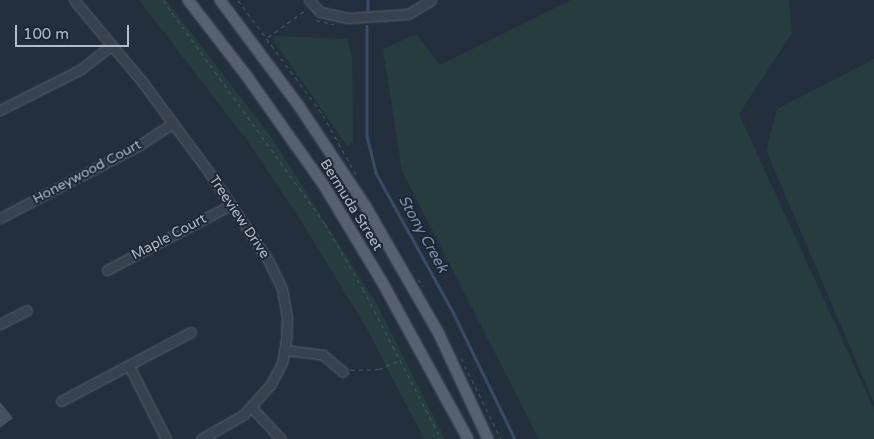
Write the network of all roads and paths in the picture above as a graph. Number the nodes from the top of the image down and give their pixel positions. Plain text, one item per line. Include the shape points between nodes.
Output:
1 (74, 0) edge
2 (163, 0) edge
3 (188, 0) edge
4 (220, 0) edge
5 (431, 0) edge
6 (311, 2) edge
7 (268, 38) dead end
8 (112, 45) junction
9 (0, 110) edge
10 (173, 123) junction
11 (231, 205) junction
12 (0, 218) edge
13 (107, 270) dead end
14 (27, 310) dead end
15 (0, 324) edge
16 (191, 332) dead end
17 (285, 350) junction
18 (400, 360) junction
19 (129, 366) junction
20 (344, 372) joint
21 (61, 401) dead end
22 (252, 408) junction
23 (166, 439) edge
24 (201, 439) edge
25 (281, 439) edge
26 (441, 439) edge
27 (468, 439) edge
28 (488, 439) edge

1 - 8 street, Treeview Drive
2 - 18 path via 325,224
3 - 27 main road, Bermuda Street via 277,118 332,199 423,353
4 - 28 main road, Bermuda Street via 299,106 366,207 439,334
5 - 6 street via 414,12 348,18 325,14
6 - 7 path
8 - 9 street via 81,69
8 - 10 street, Treeview Drive
10 - 11 street, Treeview Drive
10 - 12 street, Honeywood Court via 138,146
11 - 13 street, Maple Court
11 - 17 street, Treeview Drive via 278,279 287,316
14 - 15 street
16 - 19 street
17 - 20 street via 323,356
17 - 22 street, Treeview Drive via 271,384
18 - 20 path via 379,369
18 - 26 path
19 - 21 street
19 - 23 street
22 - 24 street, Treeview Drive
22 - 25 street

